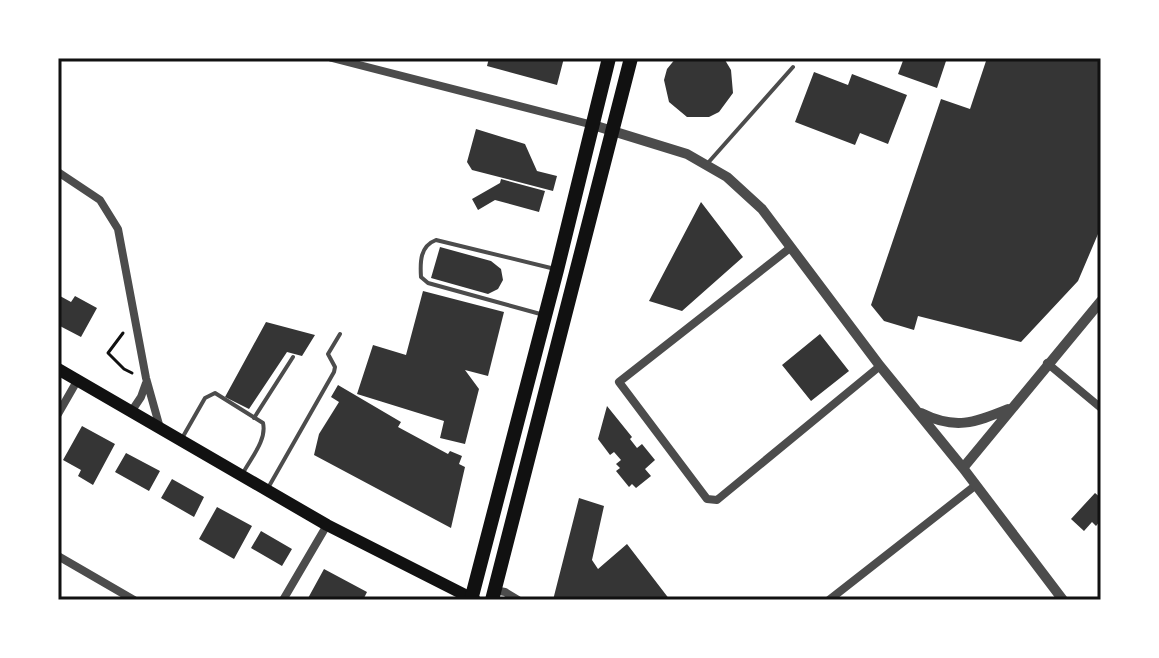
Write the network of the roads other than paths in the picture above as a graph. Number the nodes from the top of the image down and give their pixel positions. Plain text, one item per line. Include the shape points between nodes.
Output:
1 (332, 58) edge
2 (609, 58) edge
3 (631, 58) edge
4 (793, 67) dead end
5 (593, 125) junction
6 (614, 130) junction
7 (707, 165) junction
8 (58, 172) edge
9 (790, 248) junction
10 (557, 270) junction
11 (1101, 301) edge
12 (546, 315) junction
13 (340, 334) dead end
14 (293, 357) dead end
15 (1047, 363) junction
16 (880, 366) junction
17 (58, 369) edge
18 (146, 378) junction
19 (77, 381) junction
20 (1010, 408) junction
21 (1101, 408) edge
22 (131, 412) junction
23 (917, 412) junction
24 (58, 414) edge
25 (254, 418) junction
26 (160, 428) junction
27 (181, 440) junction
28 (963, 468) junction
29 (242, 475) junction
30 (976, 485) junction
31 (267, 490) junction
32 (327, 525) junction
33 (58, 556) edge
34 (493, 595) edge
35 (129, 599) edge
36 (472, 599) edge
37 (283, 600) edge
38 (518, 600) edge
39 (829, 600) edge
40 (1063, 600) edge

1 - 5 street
2 - 5 main road
3 - 6 main road
4 - 7 lane
5 - 6 street
5 - 10 main road
6 - 7 street
6 - 34 main road
7 - 9 street via 745,193
8 - 18 street via 92,192 114,218
9 - 16 street
9 - 16 street via 619,382 707,499 717,500
10 - 12 main road
10 - 12 lane via 436,240 424,250 420,263 421,277 428,283
11 - 15 street
12 - 36 main road
13 - 31 lane via 328,354 334,372
14 - 25 lane
15 - 20 street
15 - 21 street
16 - 23 street
17 - 19 main road
18 - 22 street
18 - 26 street
19 - 22 main road
19 - 24 street
20 - 23 street via 983,420 950,425
20 - 28 street
22 - 26 main road
23 - 28 street
25 - 27 lane via 215,393 205,398
25 - 29 lane via 263,423 264,436
26 - 27 main road
27 - 29 main road
28 - 30 street
29 - 31 main road
30 - 39 street
30 - 40 street
31 - 32 main road
32 - 36 main road
32 - 37 street
33 - 35 street
34 - 38 street via 505,592

